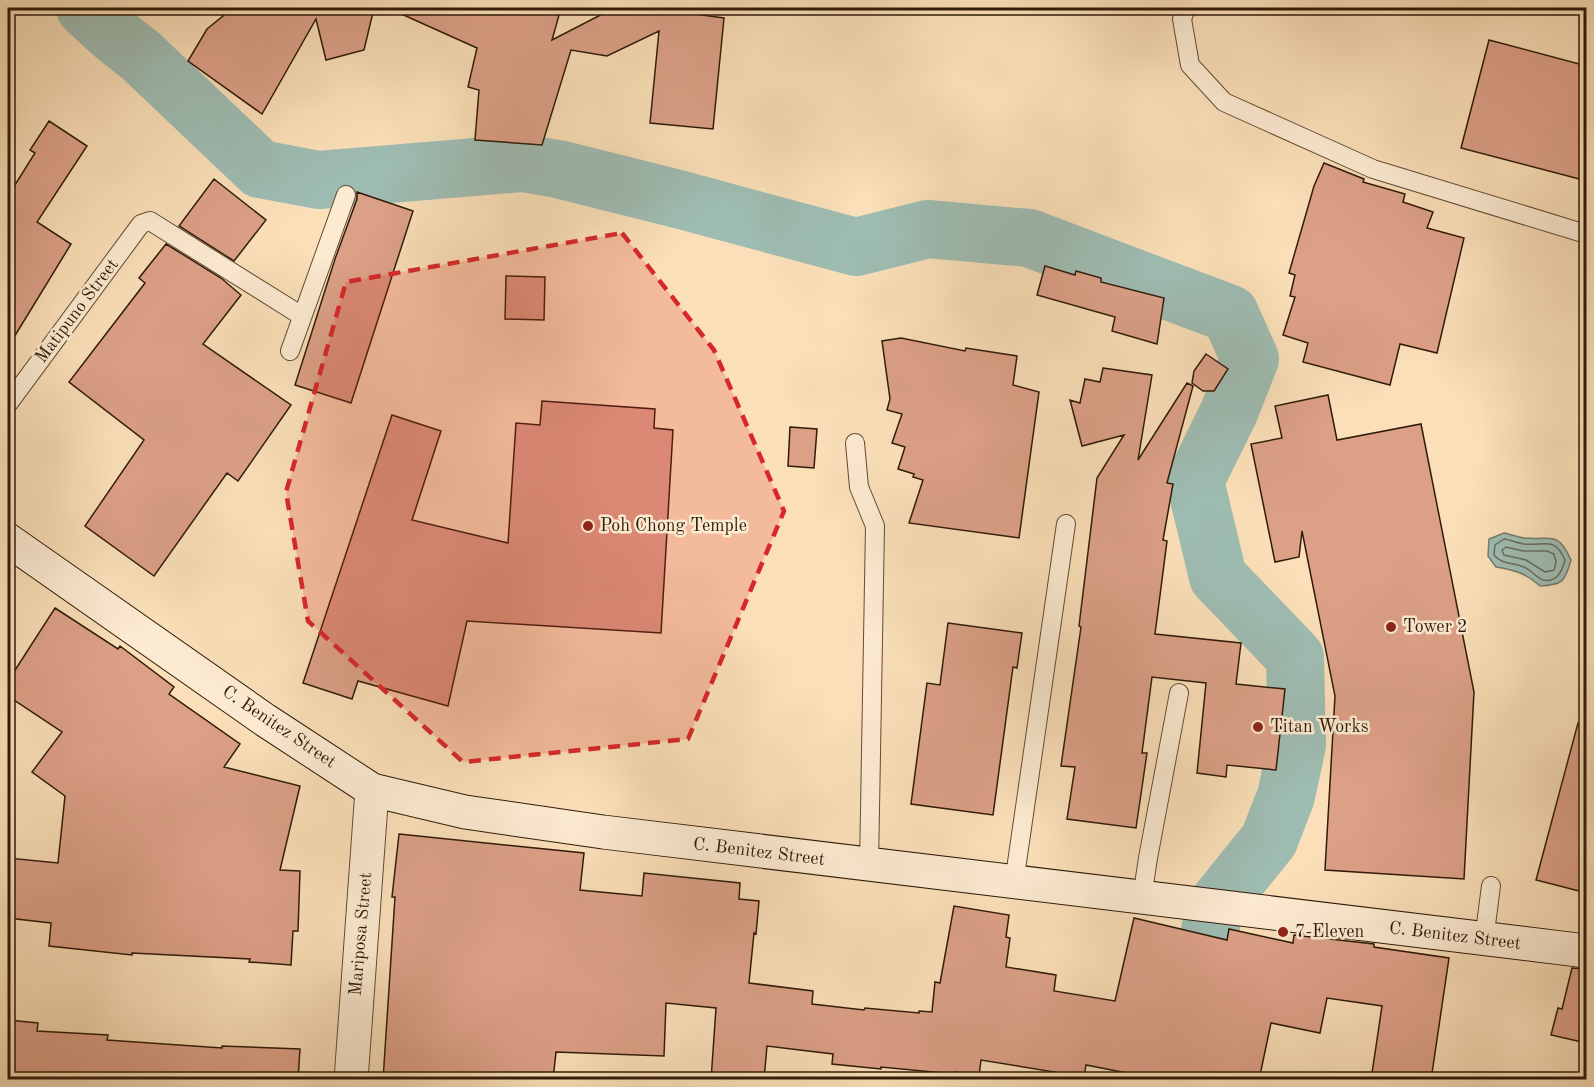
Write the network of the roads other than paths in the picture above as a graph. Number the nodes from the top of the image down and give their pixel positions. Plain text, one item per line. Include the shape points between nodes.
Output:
1 (1186, 8) edge
2 (346, 195) dead end
3 (1587, 234) edge
4 (302, 316) junction
5 (290, 351) dead end
6 (8, 404) edge
7 (855, 443) dead end
8 (1066, 524) dead end
9 (8, 540) edge
10 (1179, 693) dead end
11 (372, 789) junction
12 (869, 866) junction
13 (1014, 883) junction
14 (1491, 886) dead end
15 (1146, 899) junction
16 (1484, 940) junction
17 (1587, 951) edge
18 (351, 1080) edge

1 - 3 lane via 1182,19 1190,64 1224,102 1372,169
2 - 4 lane
4 - 5 lane
4 - 6 lane, Matipuno Street via 150,221 141,224
7 - 12 lane via 859,487 875,526
8 - 13 lane
9 - 11 main road, C. Benitez Street via 265,720
10 - 15 lane via 1148,858
11 - 12 main road, C. Benitez Street via 465,812
11 - 18 main road, Mariposa Street
12 - 13 main road, C. Benitez Street
13 - 15 main road, C. Benitez Street
14 - 16 lane
15 - 16 main road, C. Benitez Street
16 - 17 main road, C. Benitez Street

